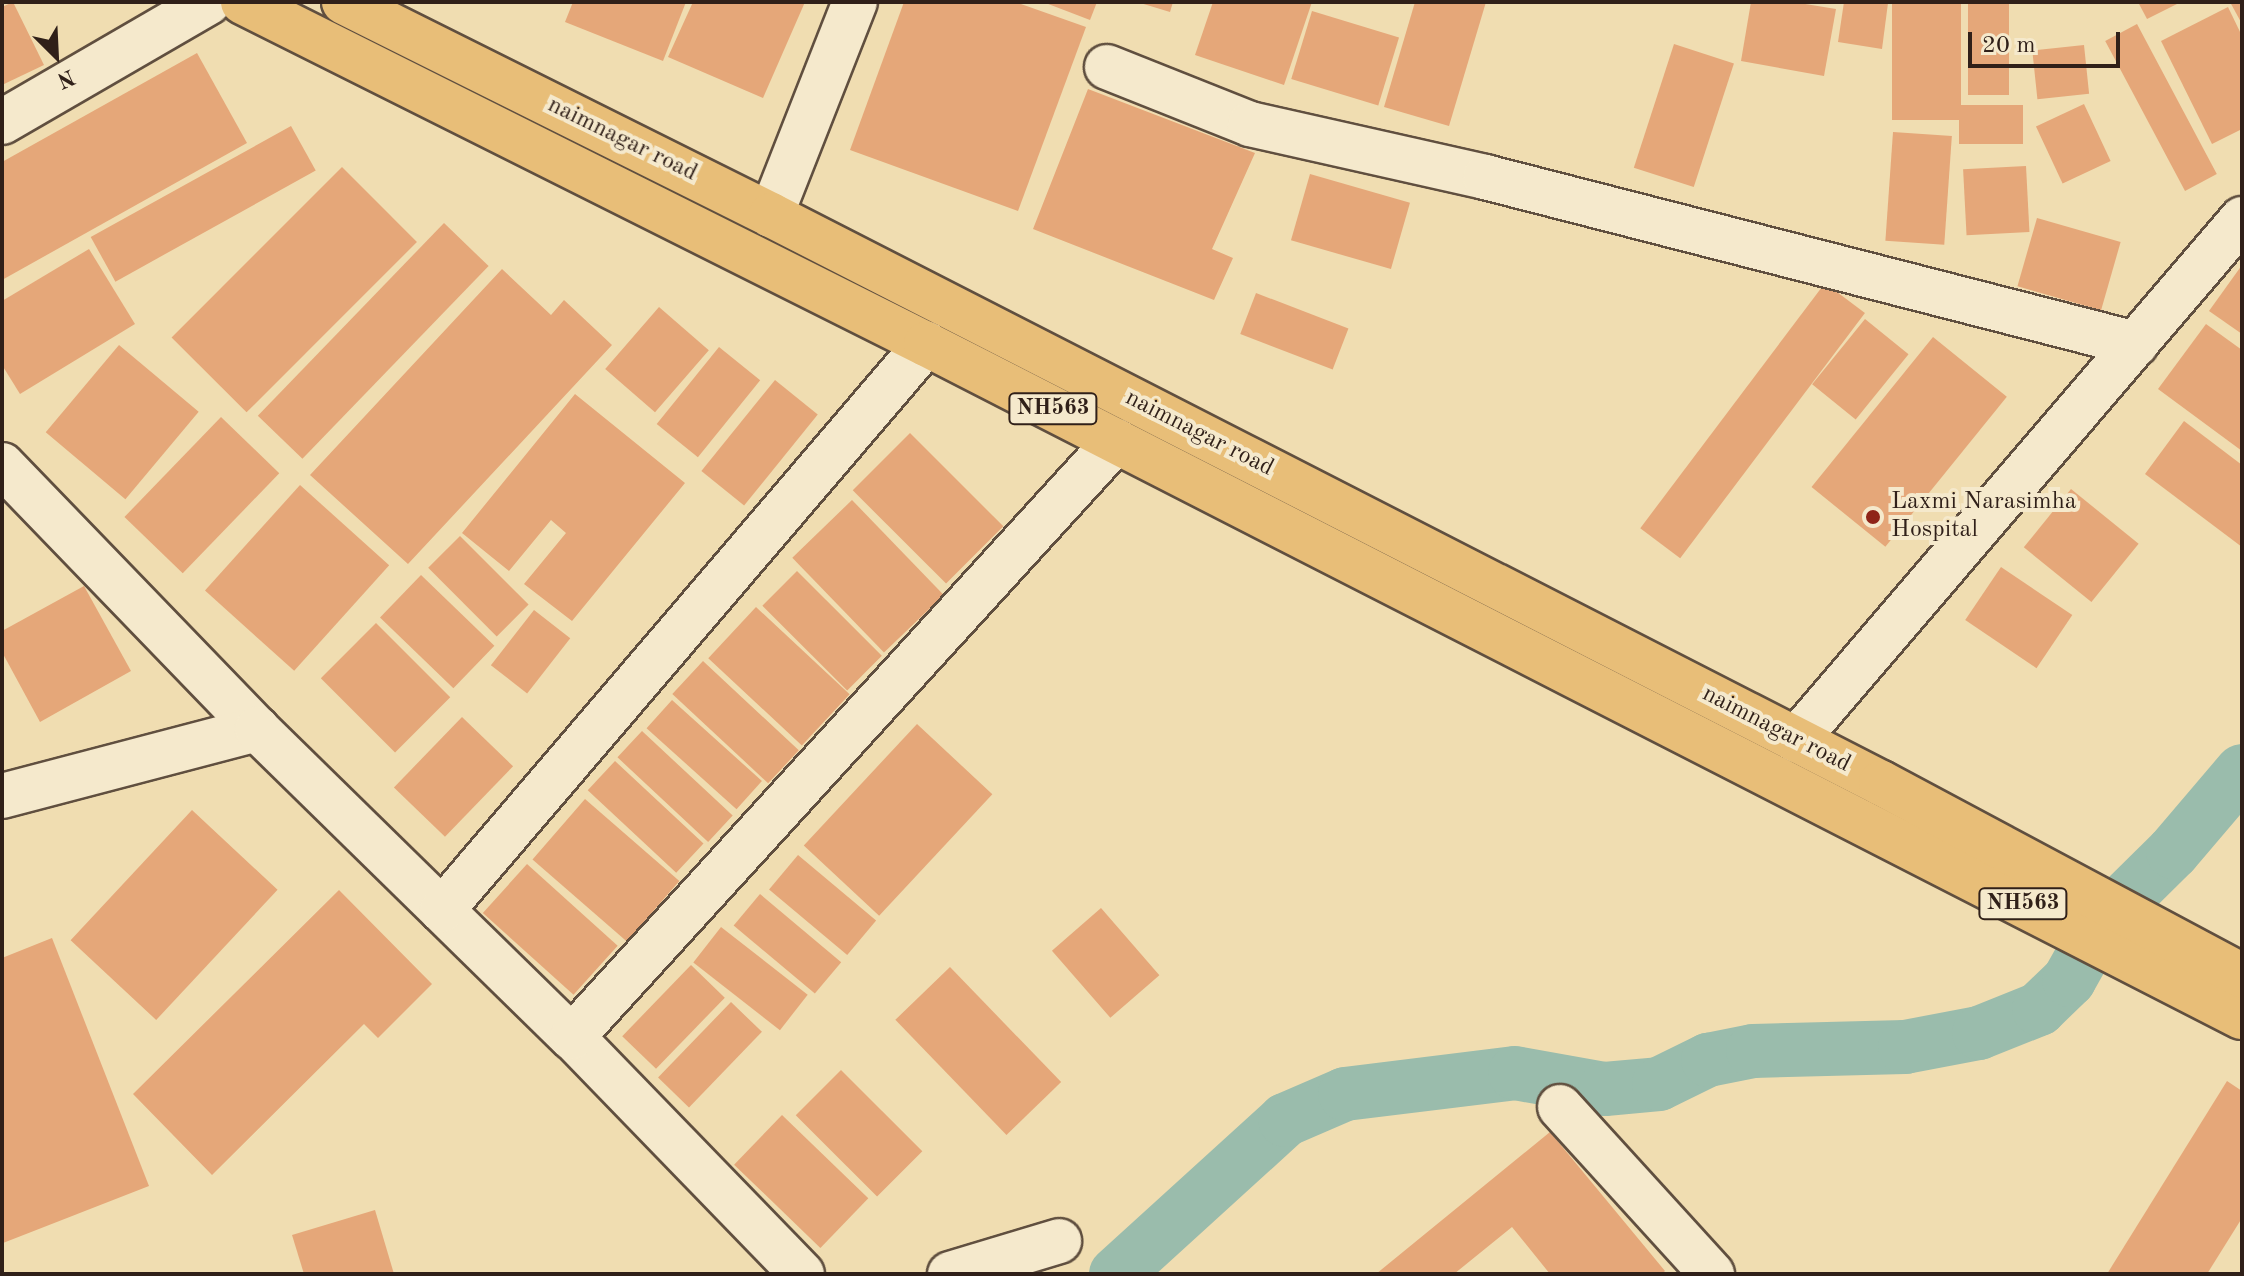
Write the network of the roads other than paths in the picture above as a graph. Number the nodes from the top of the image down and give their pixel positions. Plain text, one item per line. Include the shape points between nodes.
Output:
1 (209, 2) edge
2 (243, 2) edge
3 (344, 2) edge
4 (855, 2) edge
5 (1107, 67) dead end
6 (2, 122) edge
7 (771, 215) junction
8 (2242, 219) edge
9 (926, 344) junction
10 (2136, 344) junction
11 (1116, 441) junction
12 (2, 465) edge
13 (257, 729) junction
14 (1796, 740) junction
15 (2, 796) edge
16 (1871, 801) junction
17 (442, 910) junction
18 (2192, 971) junction
19 (2242, 976) edge
20 (2242, 1017) edge
21 (572, 1037) junction
22 (1560, 1107) dead end
23 (1059, 1241) dead end
24 (1702, 1271) edge
25 (802, 1274) edge
26 (950, 1274) edge

1 - 6 street
2 - 9 highway, NH563
3 - 7 highway, naimnagar road / NH563
4 - 7 street
5 - 10 street via 1250,124 1485,177
7 - 14 highway, naimnagar road / NH563
8 - 10 street
9 - 11 highway, NH563
9 - 17 street
10 - 14 street
11 - 16 highway, NH563
11 - 21 street
12 - 13 street
13 - 15 street
13 - 17 street
14 - 16 highway, naimnagar road / NH563
16 - 18 highway, NH563
17 - 21 street
18 - 19 highway, NH563
18 - 20 highway, NH563
21 - 25 street
22 - 24 street
23 - 26 street

